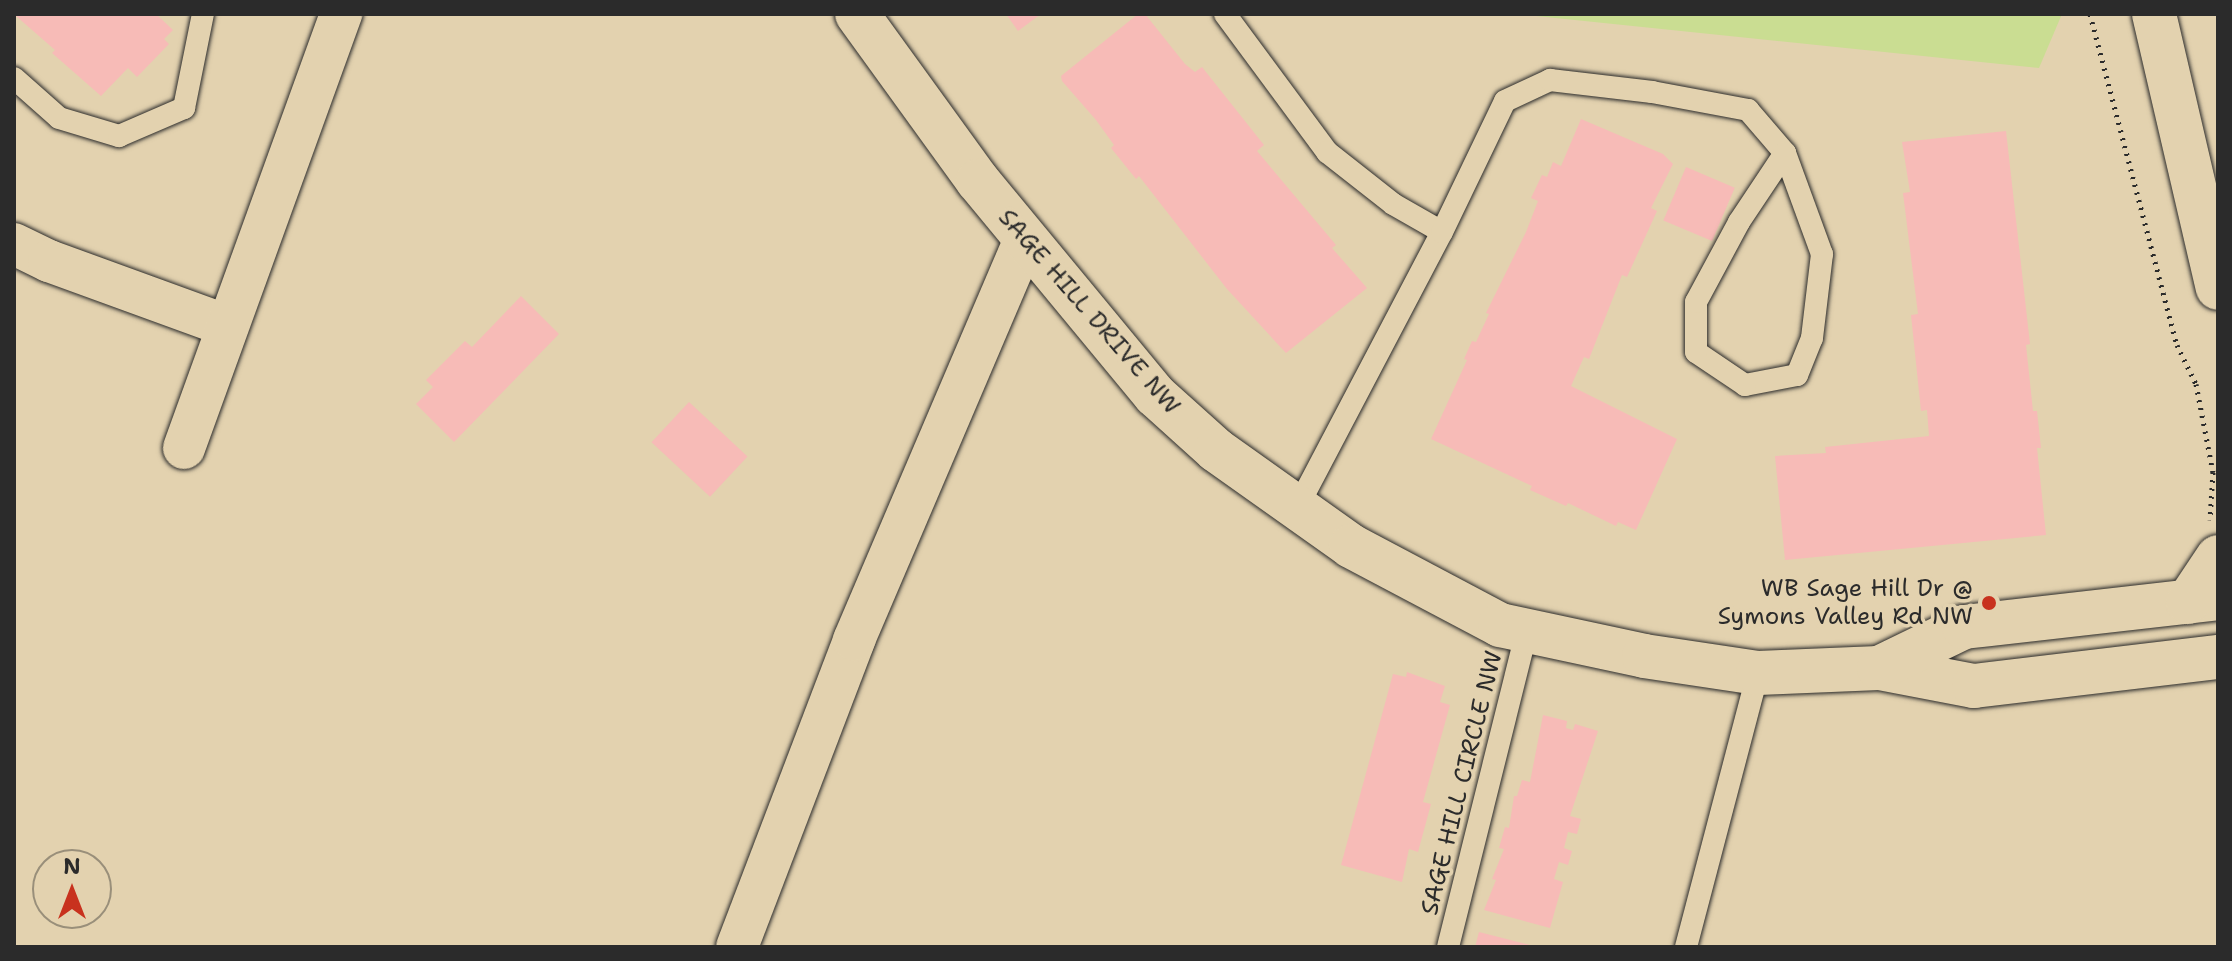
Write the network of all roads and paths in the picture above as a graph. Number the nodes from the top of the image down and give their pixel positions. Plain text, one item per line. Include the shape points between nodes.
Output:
1 (203, 14) edge
2 (341, 14) edge
3 (857, 14) edge
4 (1225, 14) edge
5 (2090, 14) edge
6 (2154, 14) edge
7 (14, 78) edge
8 (1785, 153) junction
9 (1442, 232) junction
10 (1025, 239) junction
11 (14, 244) edge
12 (2218, 288) edge
13 (228, 326) junction
14 (184, 448) dead end
15 (1297, 508) junction
16 (2213, 543) edge
17 (2203, 600) edge
18 (1526, 633) junction
19 (2218, 657) edge
20 (1879, 668) junction
21 (1758, 673) junction
22 (737, 947) edge
23 (1448, 947) edge
24 (1686, 947) edge

1 - 7 lane via 184,108 119,136 59,118
2 - 13 street
3 - 10 street, SAGE HILL DRIVE NW
4 - 9 lane via 1327,152 1393,204
5 - 16 path via 2177,345 2196,384 2213,472
6 - 12 street
8 - 8 lane via 1739,222 1696,302 1696,352 1745,385 1797,375 1812,338 1822,254
8 - 9 lane via 1748,110 1550,80 1505,101
9 - 15 lane
10 - 15 street, SAGE HILL DRIVE NW via 1155,395 1216,450
10 - 22 street via 854,640
11 - 13 street
13 - 14 street
15 - 18 street, SAGE HILL DRIVE NW via 1351,546 1500,625
16 - 17 street
17 - 20 street, SAGE HILL DRIVE NW via 1964,627
18 - 21 street, SAGE HILL DRIVE NW
18 - 23 lane, SAGE HILL CIRCLE NW
19 - 20 street, SAGE HILL DRIVE NW via 1974,686
20 - 21 street, SAGE HILL DRIVE NW
21 - 24 lane

